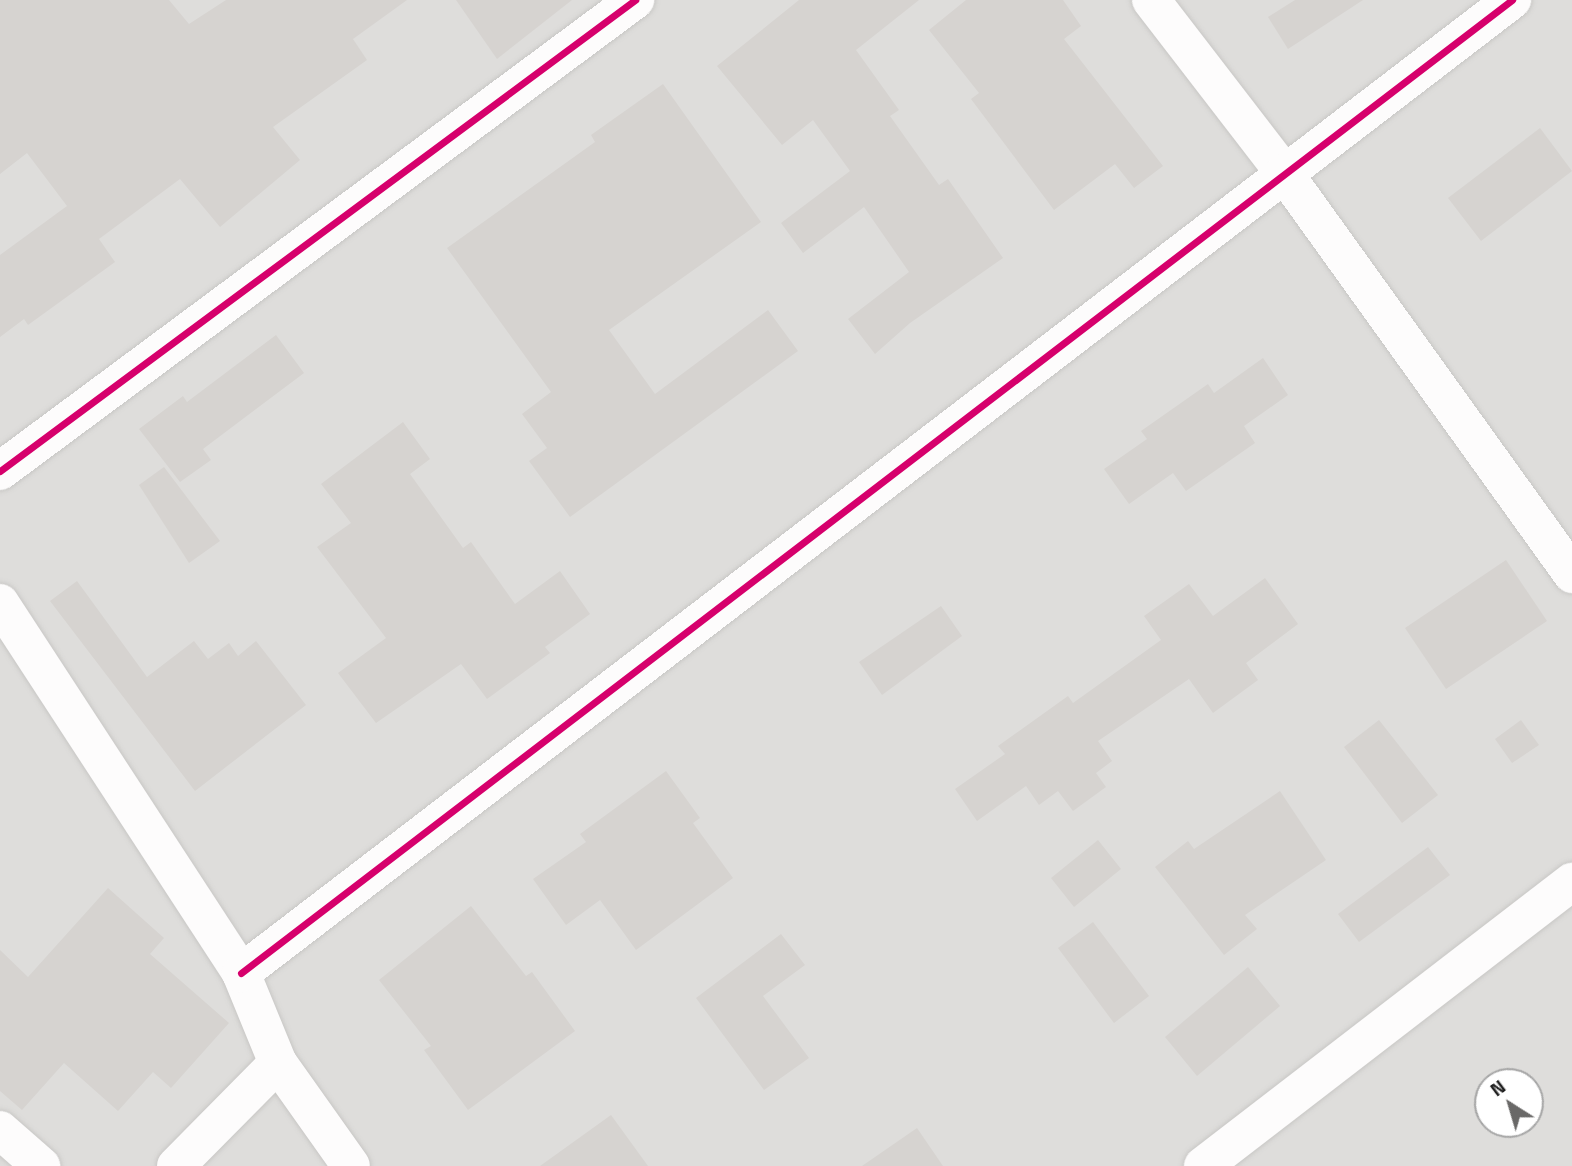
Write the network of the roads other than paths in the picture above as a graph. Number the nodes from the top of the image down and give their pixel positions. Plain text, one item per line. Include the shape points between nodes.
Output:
1 (635, 0) edge
2 (1151, 0) edge
3 (1512, 0) edge
4 (1284, 173) junction
5 (0, 471) edge
6 (1572, 575) edge
7 (0, 603) edge
8 (1572, 882) edge
9 (241, 973) junction
10 (278, 1063) junction
11 (0, 1130) edge
12 (41, 1166) edge
13 (176, 1166) edge
14 (351, 1166) edge
15 (1203, 1166) edge

1 - 5 street
2 - 4 street
3 - 4 street
4 - 6 street
4 - 9 street
7 - 9 street
8 - 15 street
9 - 10 street
10 - 13 street
10 - 14 street
11 - 12 street

